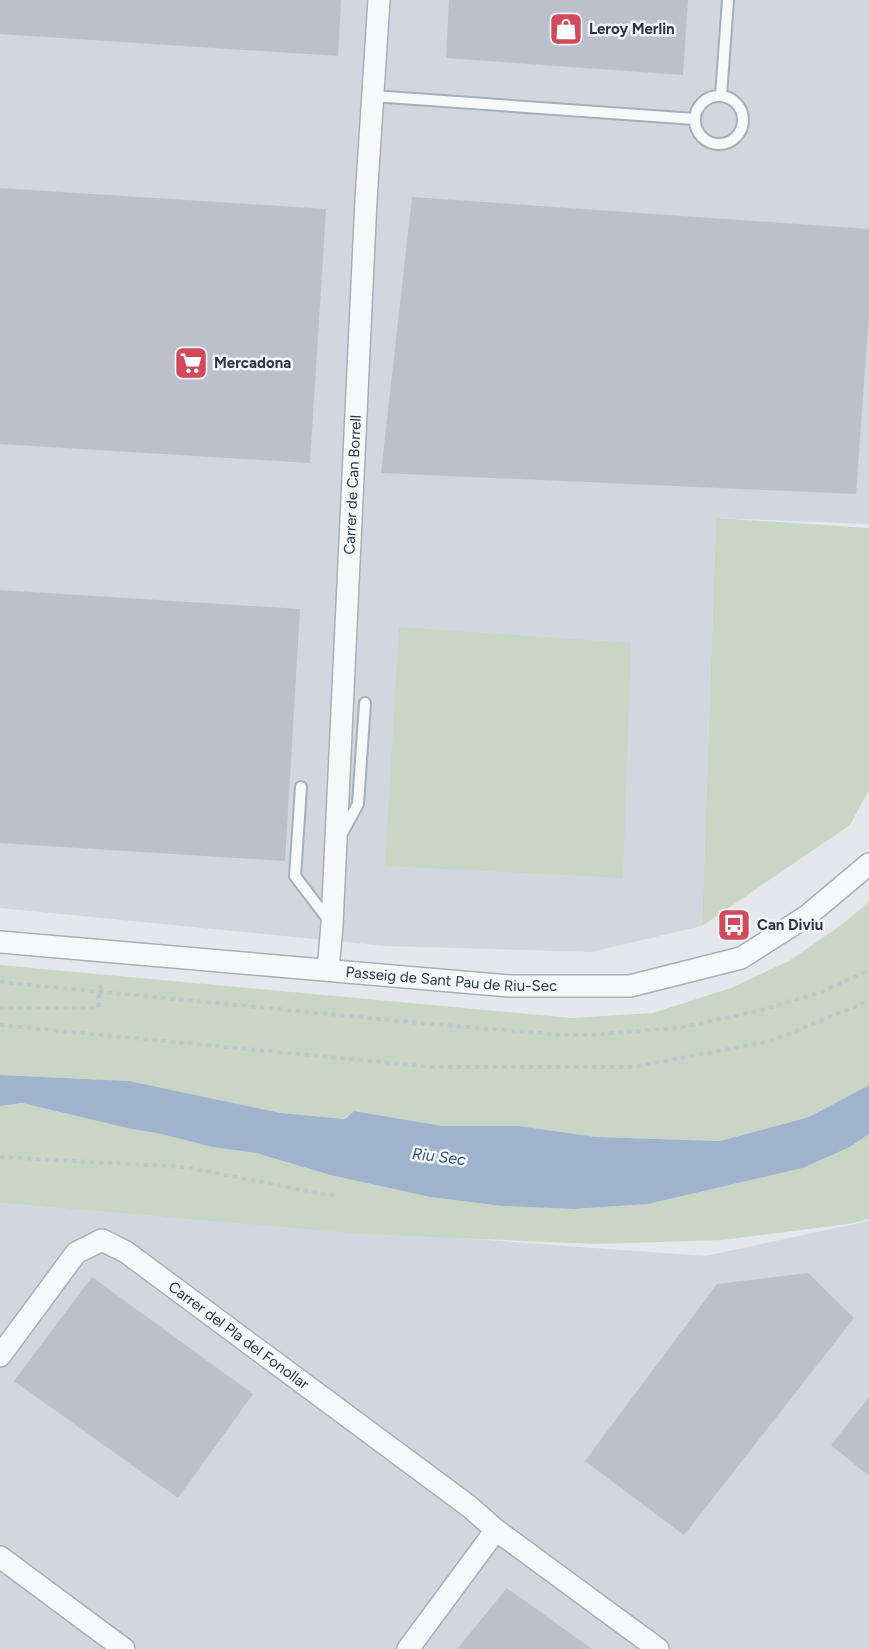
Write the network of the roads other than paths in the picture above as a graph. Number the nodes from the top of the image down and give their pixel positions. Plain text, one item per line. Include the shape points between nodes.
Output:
1 (379, 0) edge
2 (728, 0) edge
3 (373, 96) junction
4 (721, 96) junction
5 (695, 118) junction
6 (364, 703) dead end
7 (301, 787) dead end
8 (334, 849) junction
9 (869, 864) edge
10 (332, 925) junction
11 (0, 942) edge
12 (328, 970) junction
13 (0, 1356) edge
14 (496, 1530) junction
15 (0, 1557) edge
16 (124, 1649) edge
17 (408, 1649) edge
18 (658, 1649) edge

1 - 3 street, Carrer de Can Borrell
2 - 4 lane
3 - 5 lane
3 - 8 street, Carrer de Can Borrell
4 - 5 lane via 706,99
4 - 5 lane via 740,109 742,124 734,138 720,143 705,139
6 - 8 lane via 358,804
7 - 10 lane via 295,876
8 - 10 street, Carrer de Can Borrell
9 - 12 street, Passeig de Sant Pau de Riu-Sec via 807,916 741,958 630,986 509,986
10 - 12 street, Carrer de Can Borrell
11 - 12 street, Passeig de Sant Pau de Riu-Sec
13 - 14 street, Carrer del Pla del Fonollar via 76,1253 102,1240 126,1252
14 - 17 street
14 - 18 street, Carrer del Pla del Fonollar
15 - 16 street

